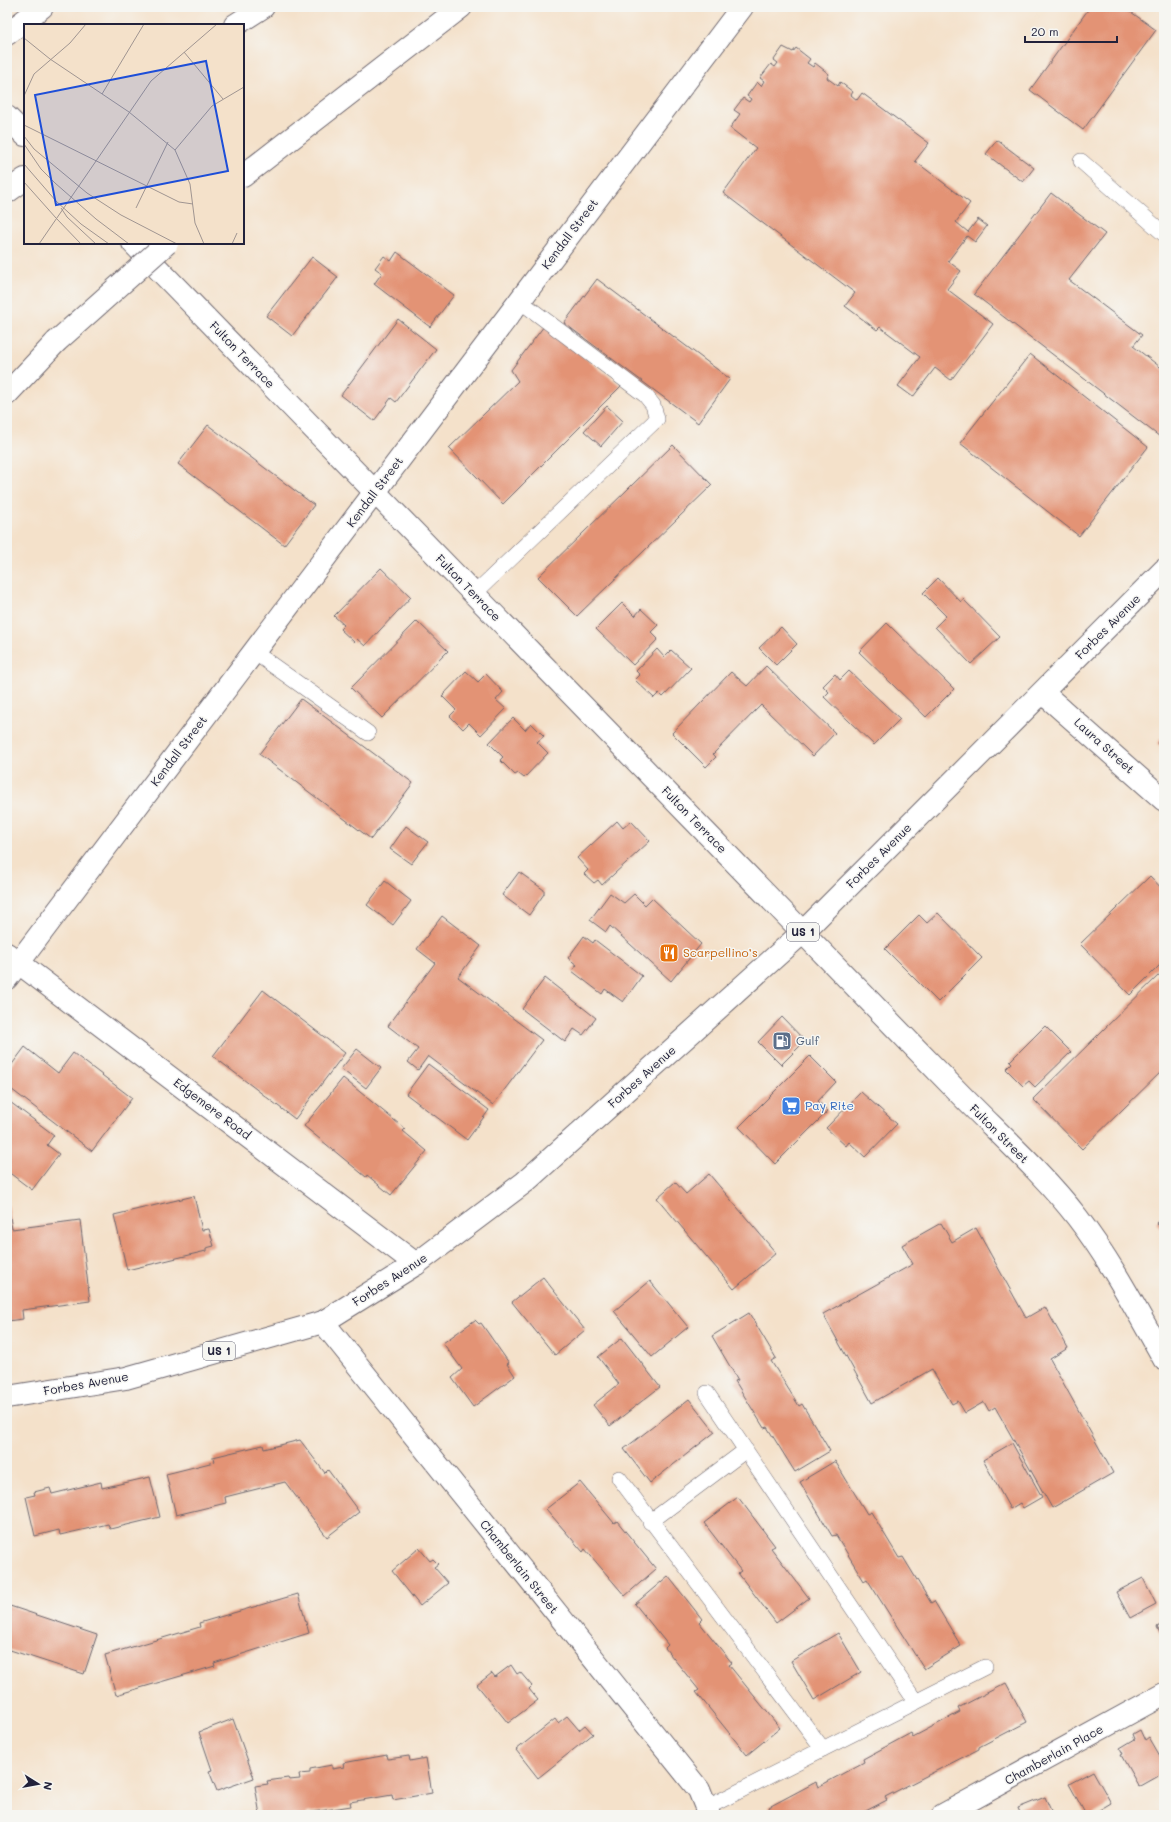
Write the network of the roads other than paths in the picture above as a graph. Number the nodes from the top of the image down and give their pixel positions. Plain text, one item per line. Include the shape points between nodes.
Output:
1 (41, 7) edge
2 (263, 7) edge
3 (461, 7) edge
4 (742, 7) edge
5 (7, 22) edge
6 (237, 24) edge
7 (7, 34) edge
8 (7, 118) edge
9 (24, 134) edge
10 (1081, 161) dead end
11 (244, 175) edge
12 (24, 180) edge
13 (7, 192) edge
14 (1164, 234) edge
15 (134, 244) edge
16 (166, 244) edge
17 (520, 301) junction
18 (7, 394) edge
19 (375, 491) junction
20 (1164, 570) edge
21 (474, 594) junction
22 (254, 652) junction
23 (1043, 693) junction
24 (368, 734) dead end
25 (1164, 800) edge
26 (803, 932) junction
27 (11, 964) edge
28 (416, 1264) junction
29 (323, 1322) junction
30 (1164, 1359) edge
31 (707, 1393) dead end
32 (7, 1397) edge
33 (746, 1450) junction
34 (619, 1478) dead end
35 (650, 1522) junction
36 (985, 1667) dead end
37 (1164, 1694) edge
38 (916, 1702) junction
39 (823, 1749) junction
40 (707, 1812) edge
41 (943, 1815) edge

1 - 5 main road
1 - 7 main road
2 - 6 main road
3 - 11 main road
4 - 17 main road, Kendall Street
8 - 9 main road
10 - 14 lane
12 - 13 main road
15 - 19 main road, Fulton Terrace
16 - 18 main road, bridge via 56,342
17 - 19 main road, Kendall Street
17 - 21 lane via 644,395 653,405 657,419
19 - 21 main road, Fulton Terrace
19 - 22 main road, Kendall Street
20 - 23 main road, Forbes Avenue / US 1
21 - 26 main road, Fulton Terrace
22 - 24 lane
22 - 27 main road, Kendall Street
23 - 25 main road, Laura Street
23 - 26 main road, Forbes Avenue / US 1
26 - 28 main road, Forbes Avenue / US 1 via 525,1182
26 - 30 main road, Fulton Street via 1038,1172 1077,1216 1109,1262
27 - 28 main road, Edgemere Road
28 - 29 main road, Forbes Avenue / US 1
29 - 32 main road, Forbes Avenue / US 1 via 126,1378
29 - 40 main road, Chamberlain Street via 699,1790
31 - 33 lane
33 - 35 lane
33 - 38 lane
34 - 35 lane
35 - 39 lane
36 - 38 lane
37 - 41 main road, Chamberlain Place
38 - 39 lane
39 - 40 lane

